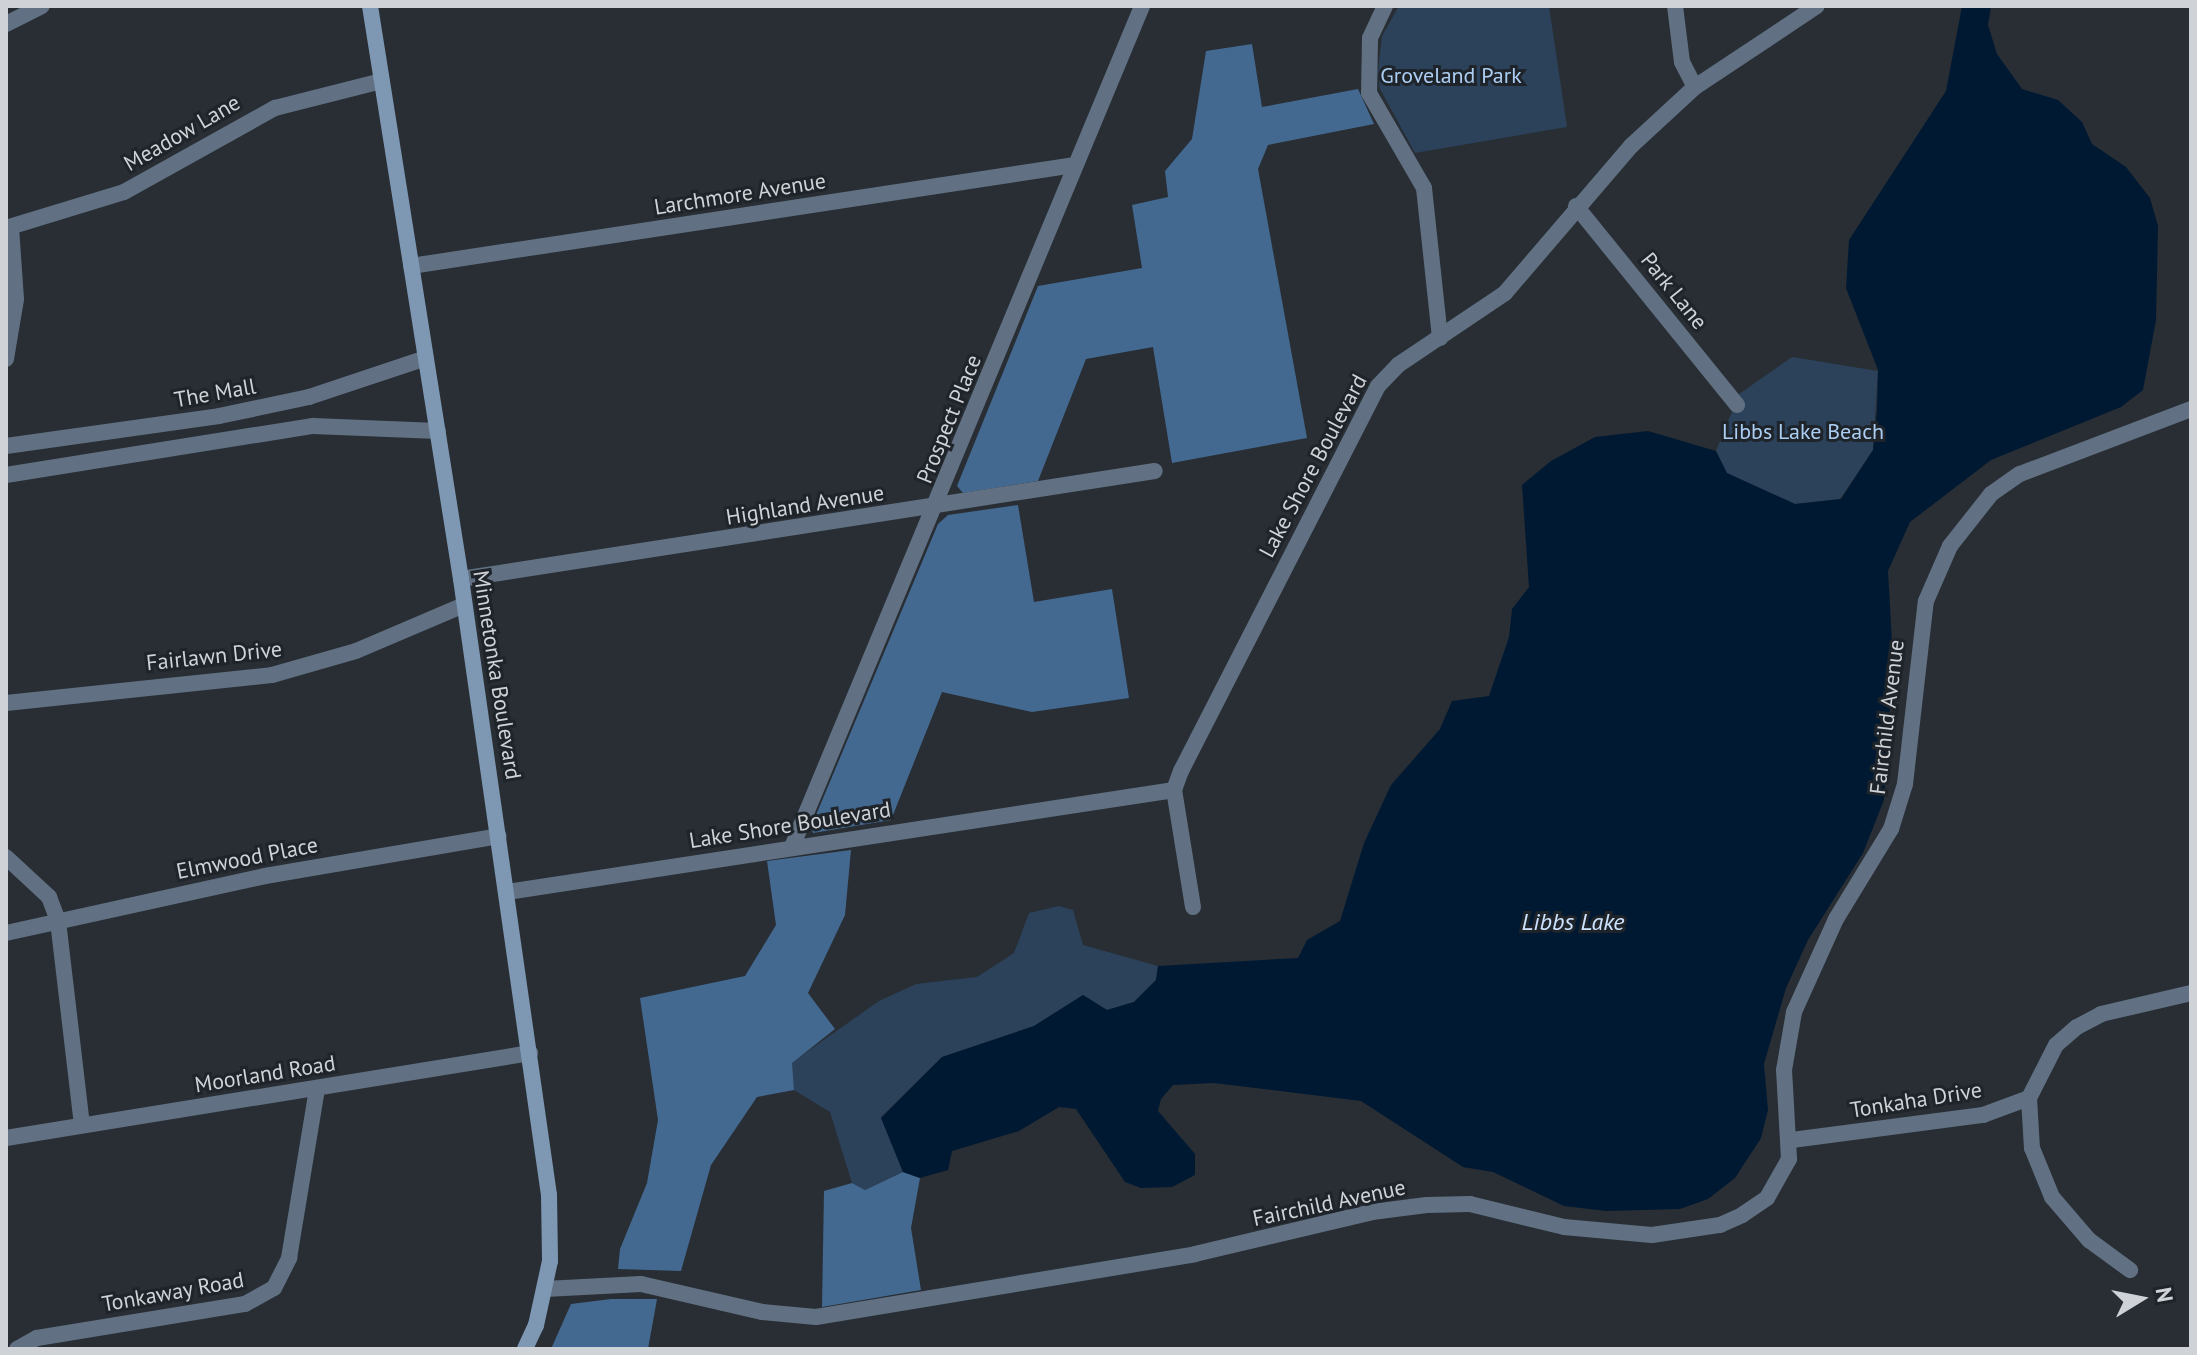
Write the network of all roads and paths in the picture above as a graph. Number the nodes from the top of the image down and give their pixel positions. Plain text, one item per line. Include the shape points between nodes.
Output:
1 (42, 6) edge
2 (370, 6) edge
3 (1142, 6) edge
4 (1385, 6) edge
5 (1675, 6) edge
6 (1817, 6) edge
7 (6, 24) edge
8 (382, 81) junction
9 (1695, 87) junction
10 (1075, 165) junction
11 (1576, 206) junction
12 (9, 228) edge
13 (411, 266) junction
14 (1440, 338) junction
15 (426, 358) junction
16 (6, 359) edge
17 (1737, 405) dead end
18 (2189, 413) edge
19 (438, 431) junction
20 (6, 446) edge
21 (1155, 471) dead end
22 (6, 475) edge
23 (936, 507) junction
24 (461, 579) junction
25 (464, 605) junction
26 (6, 703) edge
27 (1174, 790) junction
28 (499, 836) junction
29 (792, 847) junction
30 (6, 857) edge
31 (507, 892) junction
32 (1193, 907) dead end
33 (58, 921) junction
34 (6, 933) edge
35 (2191, 993) edge
36 (530, 1053) junction
37 (317, 1088) junction
38 (2029, 1098) junction
39 (82, 1125) junction
40 (6, 1138) edge
41 (1792, 1140) junction
42 (2130, 1270) dead end
43 (545, 1289) junction
44 (17, 1349) edge
45 (525, 1349) edge

1 - 7 street
2 - 8 main road, Minnetonka Boulevard
3 - 10 street, Prospect Place
4 - 14 street via 1370,38 1369,93 1424,188
5 - 9 street via 1682,62
6 - 9 street, Lake Shore Boulevard
8 - 12 street, Meadow Lane via 275,108 124,192
8 - 13 main road, Minnetonka Boulevard
9 - 11 street, Lake Shore Boulevard
10 - 13 street, Larchmore Avenue
10 - 23 street, Prospect Place
11 - 14 street, Lake Shore Boulevard via 1505,293
11 - 17 street, Park Lane
12 - 16 street via 16,299
13 - 15 main road, Minnetonka Boulevard
14 - 27 street, Lake Shore Boulevard via 1398,365 1378,386
15 - 19 main road, Minnetonka Boulevard
15 - 20 street, The Mall via 309,397 219,416
18 - 41 street, Fairchild Avenue via 2020,474 1991,494 1950,546 1926,601 1905,784 1891,829 1836,919 1794,1012 1784,1070
19 - 22 street via 313,426
19 - 24 main road, Minnetonka Boulevard
21 - 23 street, Highland Avenue
23 - 24 street, Highland Avenue
23 - 29 street, Prospect Place
24 - 25 main road, Minnetonka Boulevard
25 - 26 street, Fairlawn Drive via 356,651 272,675
25 - 28 main road, Minnetonka Boulevard
27 - 29 street, Lake Shore Boulevard
27 - 32 street
28 - 31 main road, Minnetonka Boulevard
28 - 33 street, Elmwood Place via 265,876
29 - 31 street, Lake Shore Boulevard
30 - 33 street via 49,897
31 - 36 main road, Minnetonka Boulevard
33 - 34 street, Elmwood Place
33 - 39 street
35 - 38 street via 2101,1014 2077,1027 2056,1045
36 - 37 street, Moorland Road
36 - 43 main road, Minnetonka Boulevard via 551,1220
37 - 39 street, Moorland Road
37 - 44 street, Tonkaway Road via 289,1258 274,1288 245,1304 37,1338
38 - 41 street, Tonkaha Drive via 1959,1120
38 - 42 street via 2032,1148 2052,1197 2089,1240
39 - 40 street, Moorland Road
41 - 43 street, Fairchild Avenue via 1789,1159 1767,1198 1720,1225 1689,1232 1652,1235 1564,1227 1470,1204 1427,1205 1372,1212 1195,1254 816,1317 762,1312 641,1284
43 - 45 main road, Minnetonka Boulevard

